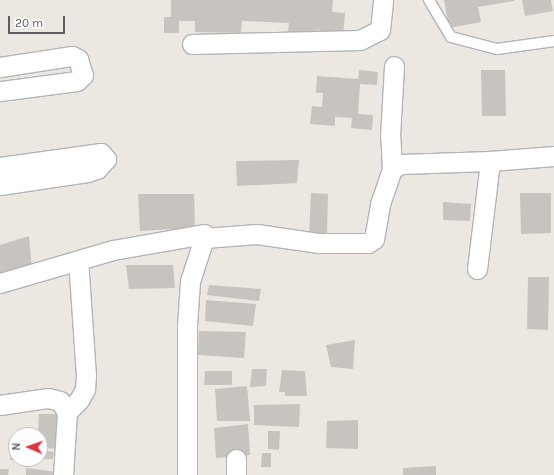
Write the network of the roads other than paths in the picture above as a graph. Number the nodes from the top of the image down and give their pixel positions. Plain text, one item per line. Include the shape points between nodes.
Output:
1 (383, 0) edge
2 (429, 0) edge
3 (554, 41) edge
4 (192, 44) dead end
5 (394, 66) dead end
6 (0, 67) edge
7 (0, 91) edge
8 (554, 156) edge
9 (490, 161) junction
10 (0, 167) edge
11 (392, 169) junction
12 (0, 185) edge
13 (204, 238) junction
14 (78, 260) junction
15 (477, 269) dead end
16 (0, 283) edge
17 (0, 405) edge
18 (67, 412) junction
19 (62, 475) edge
20 (187, 475) edge

1 - 4 street via 380,30 360,40
2 - 3 lane via 450,37 497,49
5 - 11 street via 390,136
6 - 7 street via 72,56 78,59 83,75 77,81
8 - 9 street
9 - 11 street via 401,164
9 - 15 street
10 - 12 street via 101,153 106,159 97,169 88,172
11 - 13 street via 380,204 374,239 368,243 319,243 257,234
13 - 14 street via 204,234 113,250
13 - 20 street via 190,281 186,326
14 - 16 street
14 - 18 street via 86,376 85,389 80,400
17 - 18 street via 48,398 60,401
18 - 19 street

